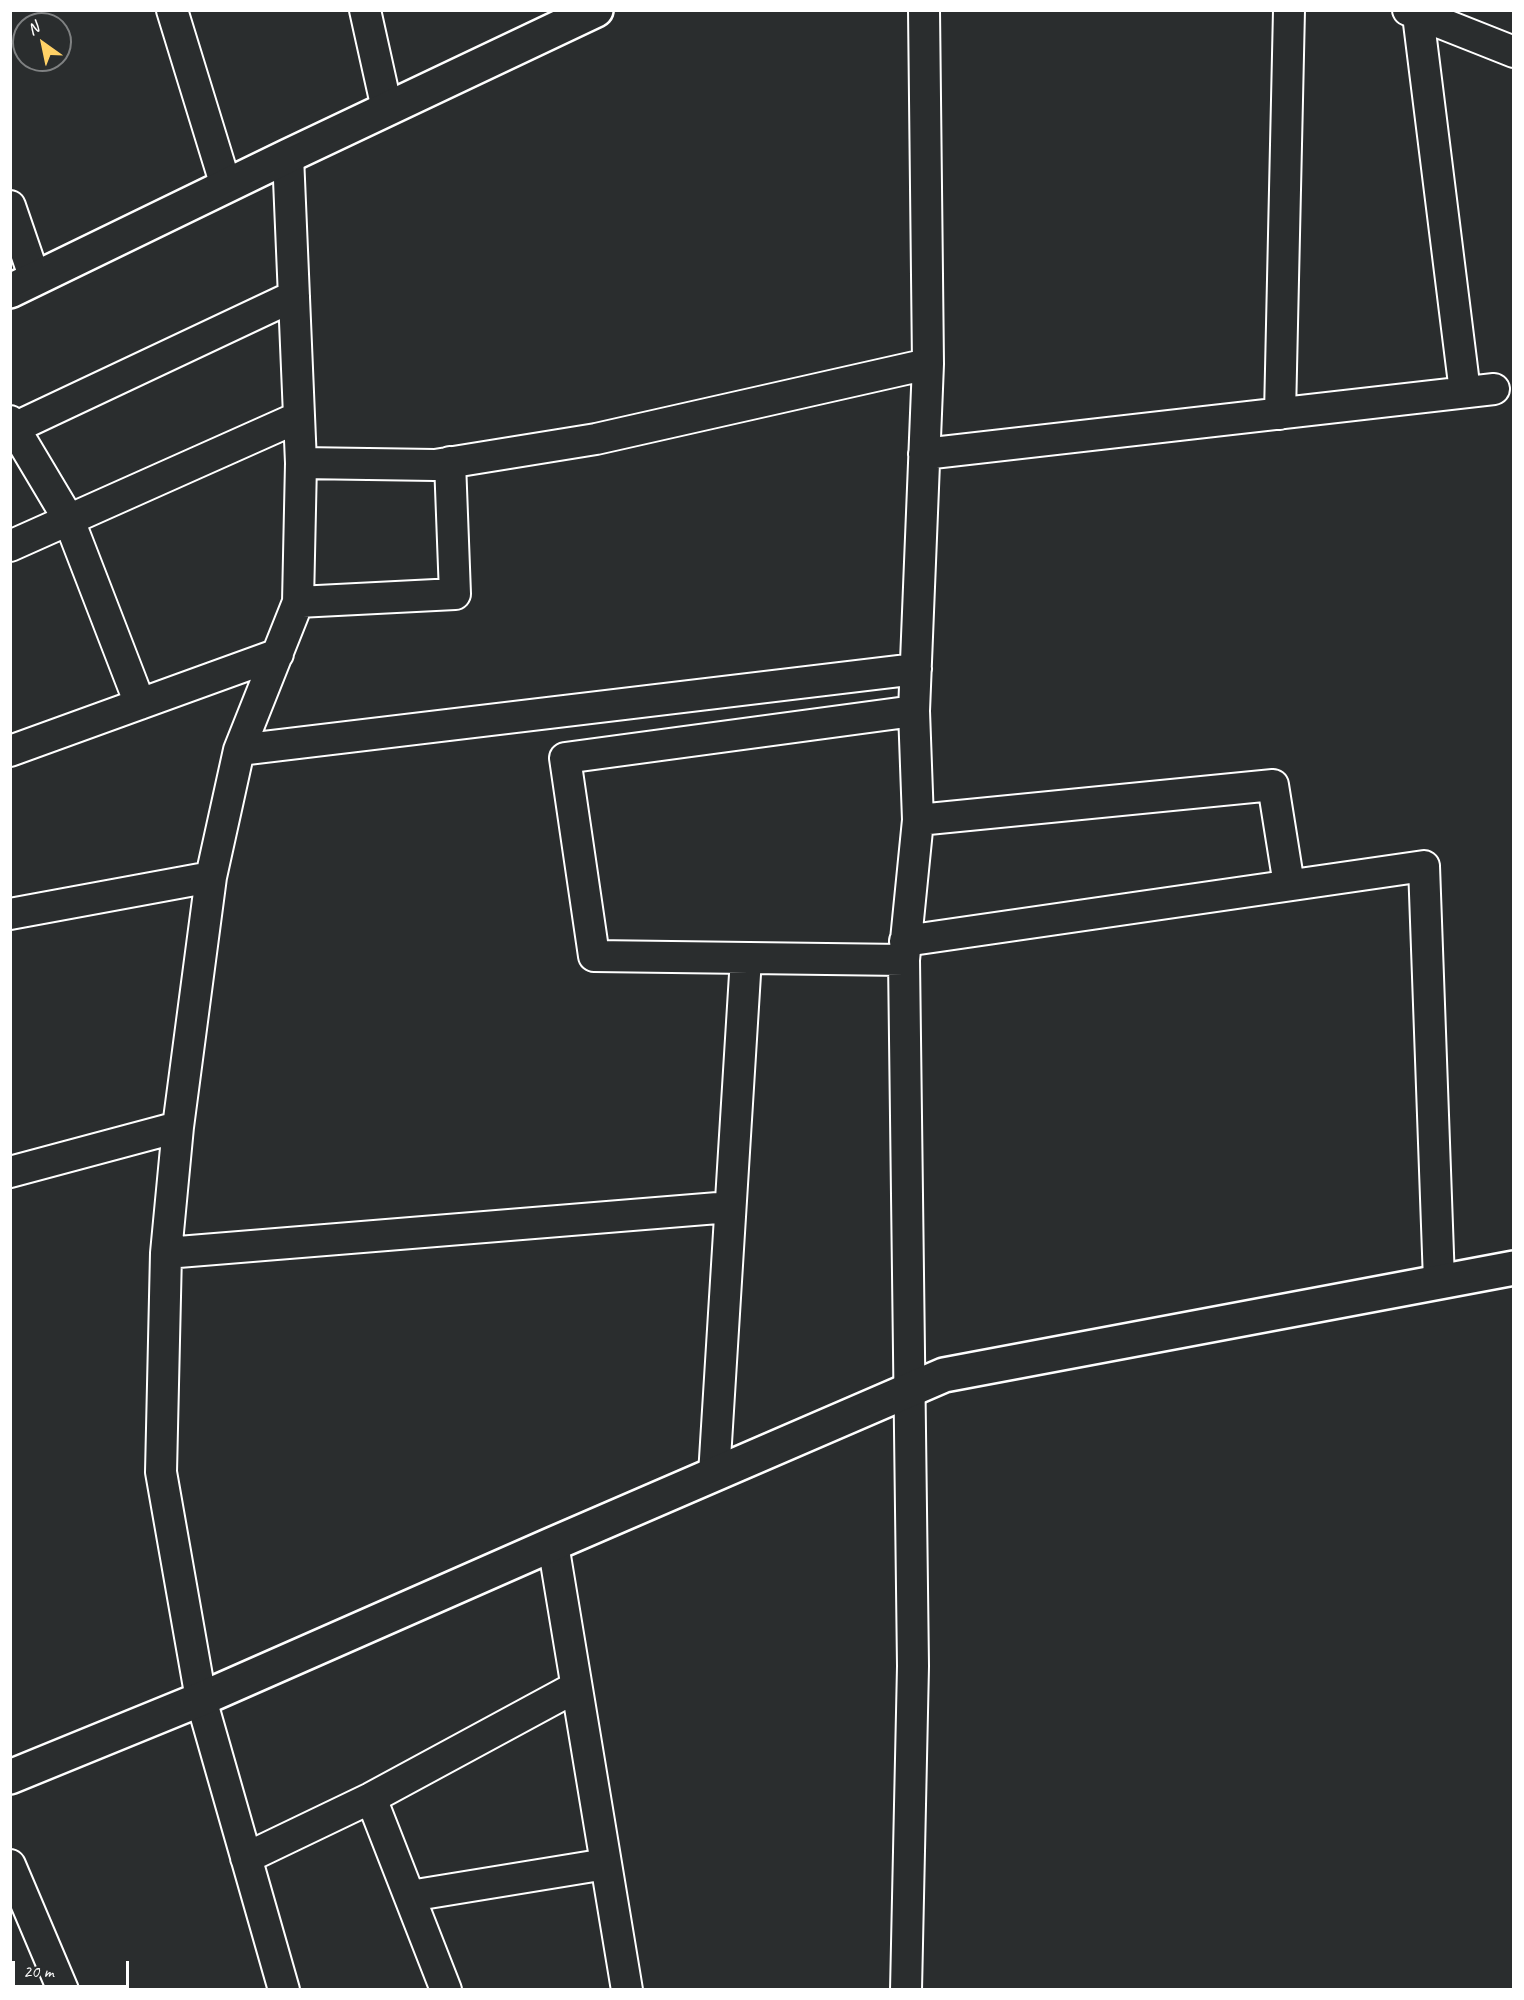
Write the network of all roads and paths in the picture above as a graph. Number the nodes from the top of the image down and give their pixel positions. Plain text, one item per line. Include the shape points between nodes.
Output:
1 (172, 10) edge
2 (365, 10) edge
3 (596, 10) edge
4 (924, 10) edge
5 (1289, 10) edge
6 (1413, 13) edge
7 (1514, 52) edge
8 (387, 109) junction
9 (288, 156) junction
10 (226, 186) junction
11 (10, 206) edge
12 (23, 285) edge
13 (294, 296) junction
14 (928, 364) junction
15 (1494, 389) dead end
16 (1465, 393) junction
17 (1280, 414) junction
18 (299, 417) junction
19 (12, 425) edge
20 (924, 454) junction
21 (450, 462) junction
22 (301, 463) junction
23 (69, 520) junction
24 (10, 546) edge
25 (298, 602) junction
26 (278, 654) junction
27 (916, 669) junction
28 (140, 704) junction
29 (914, 711) junction
30 (239, 750) junction
31 (10, 751) edge
32 (918, 820) junction
33 (211, 877) junction
34 (1289, 885) junction
35 (10, 914) edge
36 (905, 950) junction
37 (746, 958) junction
38 (178, 1127) junction
39 (10, 1172) edge
40 (730, 1207) junction
41 (166, 1253) junction
42 (1514, 1268) edge
43 (1438, 1281) junction
44 (908, 1392) junction
45 (714, 1475) junction
46 (553, 1544) junction
47 (576, 1687) junction
48 (201, 1699) junction
49 (10, 1776) edge
50 (371, 1798) junction
51 (246, 1858) junction
52 (606, 1864) junction
53 (10, 1865) edge
54 (410, 1896) junction
55 (63, 1989) edge
56 (284, 1989) edge
57 (446, 1989) edge
58 (627, 1989) edge
59 (906, 1989) edge

1 - 10 street
2 - 8 street
3 - 8 street
4 - 14 street
5 - 17 street
6 - 7 street
6 - 16 street
8 - 9 street
9 - 10 street
9 - 13 street
10 - 12 street
11 - 12 street
13 - 18 street
13 - 19 street
14 - 20 street
14 - 21 street via 596,439
15 - 16 street
16 - 17 street
17 - 20 street
18 - 22 street
18 - 23 street
19 - 23 street
20 - 27 street
21 - 22 street
21 - 25 street via 455,594
22 - 25 street
23 - 24 street
23 - 28 street
25 - 26 street
26 - 28 street
26 - 30 street
27 - 29 street
27 - 30 street
28 - 31 street
29 - 32 street
29 - 37 street via 566,758 594,956
30 - 33 street
32 - 34 street via 1273,785
32 - 36 street
33 - 35 street
33 - 38 street
34 - 36 street
34 - 43 street via 1424,866
36 - 37 street
36 - 44 street
37 - 40 street
38 - 39 street
38 - 41 street
40 - 41 street
40 - 45 street
41 - 48 street via 161,1472
42 - 43 street
43 - 44 street via 944,1375
44 - 45 street
44 - 59 street via 913,1666
45 - 46 street
46 - 47 street
46 - 48 street
47 - 50 street
47 - 52 street
48 - 49 street
48 - 51 street
50 - 51 street
50 - 54 street
51 - 56 street
52 - 54 street
52 - 58 street
53 - 55 street
54 - 57 street

